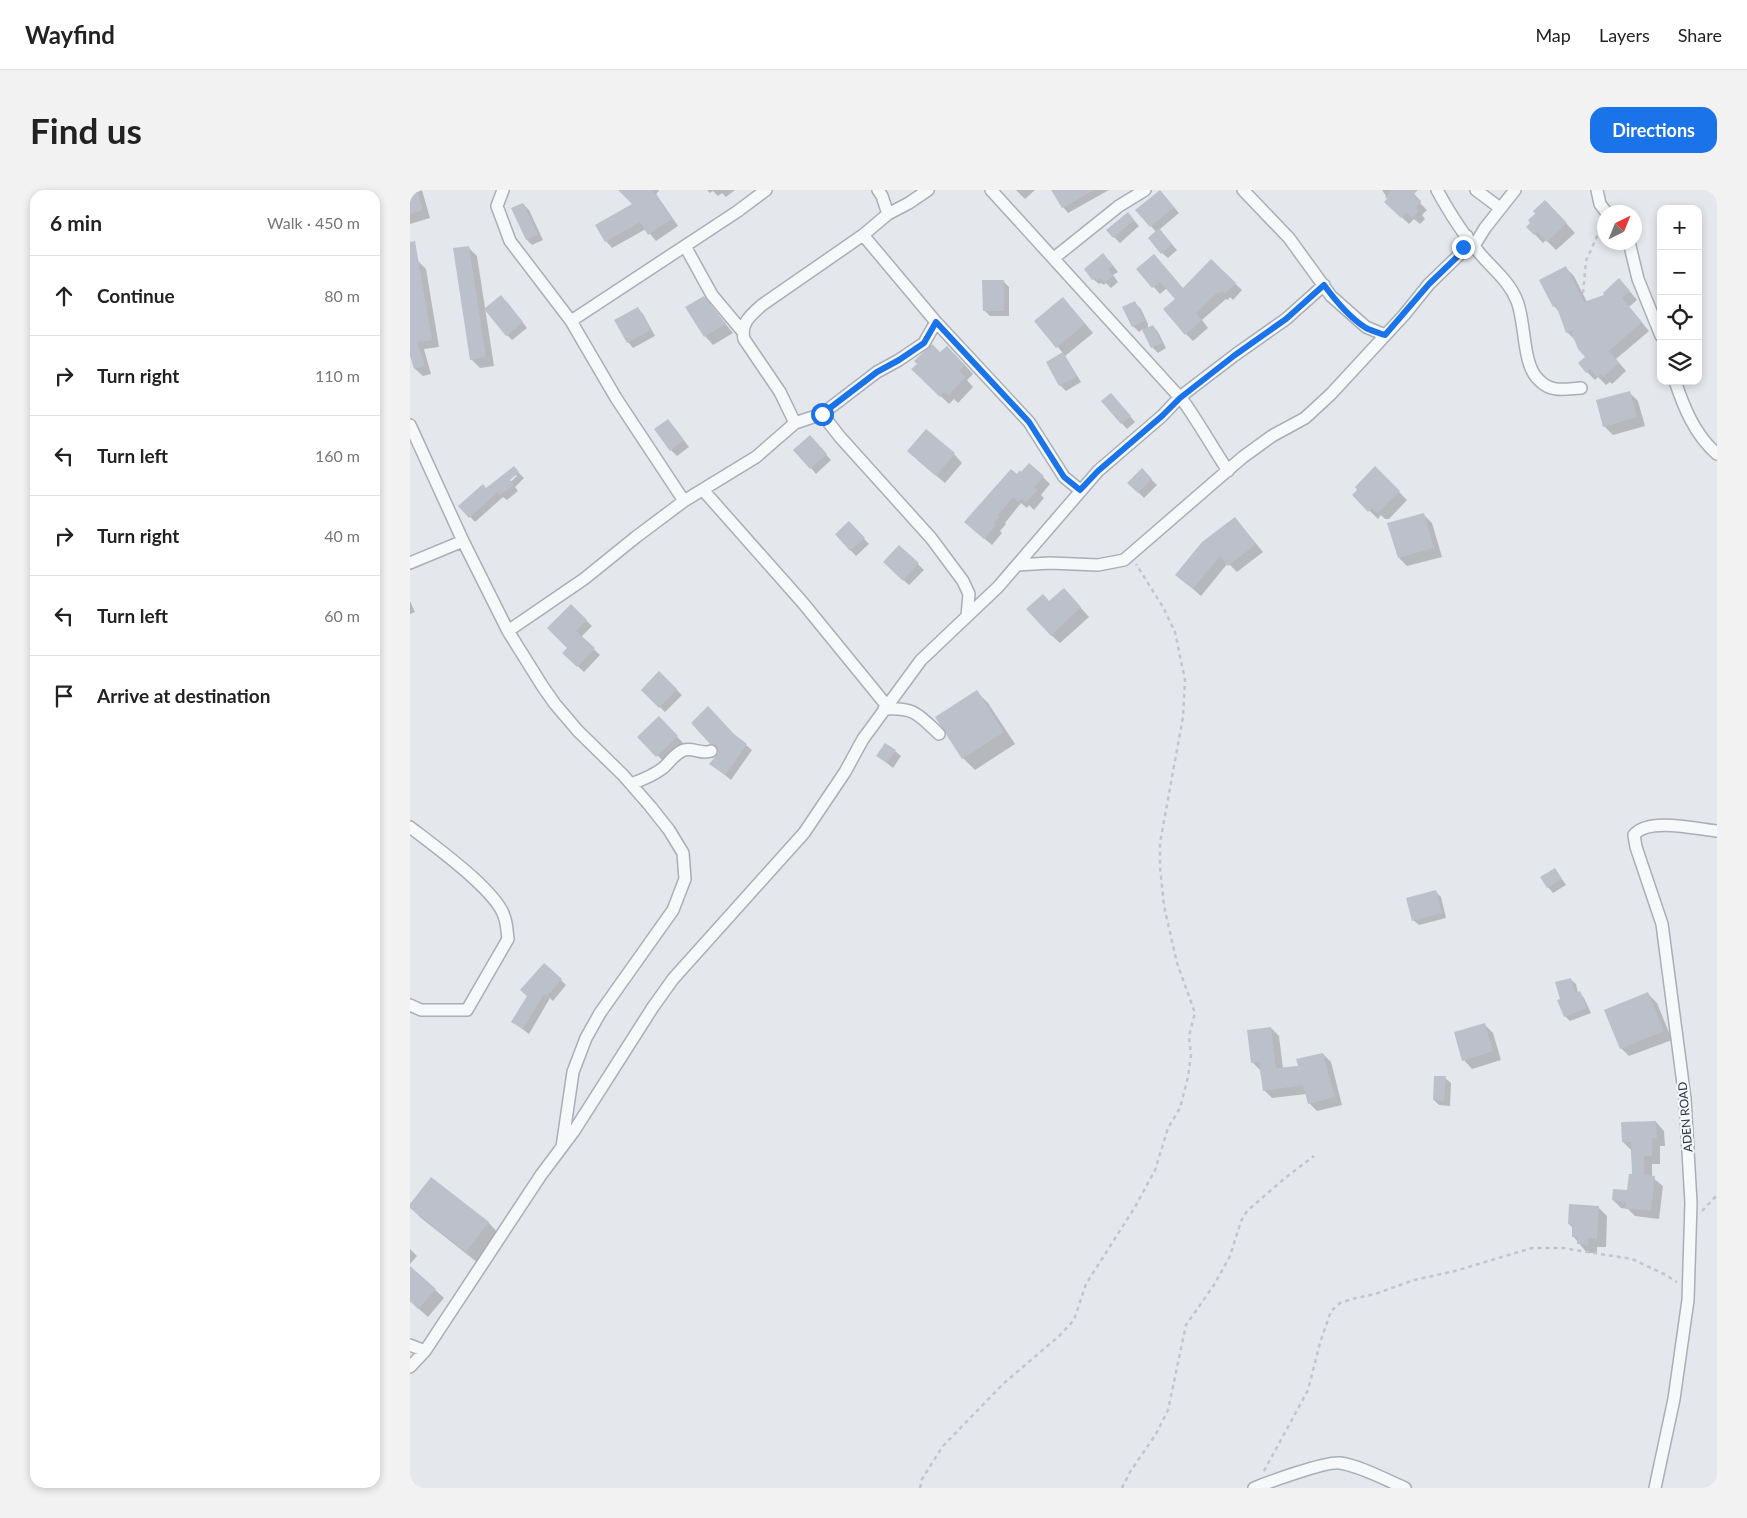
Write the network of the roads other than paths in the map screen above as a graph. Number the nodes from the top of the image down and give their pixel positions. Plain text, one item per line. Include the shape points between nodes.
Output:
1 (504, 190) edge
2 (766, 190) edge
3 (878, 190) edge
4 (928, 190) edge
5 (991, 190) edge
6 (1145, 190) edge
7 (1243, 190) edge
8 (1437, 190) edge
9 (1476, 190) edge
10 (1515, 190) edge
11 (1597, 190) edge
12 (1602, 205) edge
13 (1500, 208) junction
14 (888, 214) junction
15 (863, 235) junction
16 (1467, 236) junction
17 (685, 246) junction
18 (1474, 246) junction
19 (1631, 250) edge
20 (1054, 258) junction
21 (1324, 285) junction
22 (571, 321) junction
23 (936, 322) junction
24 (1657, 326) edge
25 (743, 332) junction
26 (1385, 335) junction
27 (1676, 385) edge
28 (1581, 388) dead end
29 (1180, 398) junction
30 (822, 414) junction
31 (796, 423) junction
32 (410, 425) edge
33 (1717, 454) edge
34 (1228, 471) junction
35 (703, 490) junction
36 (1080, 490) junction
37 (684, 501) junction
38 (464, 541) junction
39 (410, 564) edge
40 (1017, 565) junction
41 (967, 616) junction
42 (508, 631) junction
43 (885, 708) junction
44 (939, 734) dead end
45 (710, 751) dead end
46 (631, 784) junction
47 (410, 827) edge
48 (1717, 831) edge
49 (410, 1005) edge
50 (562, 1148) junction
51 (410, 1345) edge
52 (425, 1351) junction
53 (410, 1367) edge
54 (1255, 1487) edge
55 (1405, 1488) edge
56 (1655, 1488) edge

1 - 22 street via 497,206 510,241
2 - 17 street
3 - 14 street
4 - 14 street
5 - 20 street
6 - 20 street via 1119,206
7 - 21 street via 1289,238
8 - 16 street
9 - 13 street
10 - 13 street
11 - 12 street
13 - 18 street
14 - 15 street
15 - 23 street
15 - 25 street via 762,305 744,324
16 - 18 street
16 - 26 street via 1458,256
17 - 22 street
17 - 25 street via 712,295
18 - 28 street via 1499,272 1517,299 1527,360 1538,379 1548,388
19 - 24 street via 1638,279
20 - 29 street
21 - 26 street via 1351,315 1366,327
21 - 29 street via 1286,319
22 - 37 street via 616,398
23 - 30 street via 924,343 877,372
23 - 36 street via 1029,422 1064,477
25 - 31 street via 744,339 780,392
26 - 34 street via 1305,418 1259,445
27 - 33 street via 1694,426
29 - 34 street
29 - 36 street
30 - 31 street
30 - 41 street via 931,538 963,581 969,594
31 - 35 street via 756,457
32 - 38 street
34 - 40 street via 1124,560 1098,565
35 - 37 street
35 - 43 street via 803,603
36 - 40 street
37 - 42 street via 584,579
38 - 39 street
38 - 42 street
40 - 41 street
41 - 43 street via 922,660
42 - 46 street via 554,704
43 - 44 street via 908,710
43 - 50 street via 804,833 673,979 652,1007
45 - 46 street via 683,750 661,769
46 - 50 street via 669,830 683,853 685,879 673,910 586,1038 573,1072
47 - 49 street via 492,896 504,915 508,939 467,1010 421,1010
48 - 56 street, ADEN ROAD via 1670,825 1647,827 1634,835 1662,924 1685,1099 1691,1203 1688,1289 1674,1399
50 - 52 street
51 - 52 street
52 - 53 street
54 - 55 street via 1339,1463

